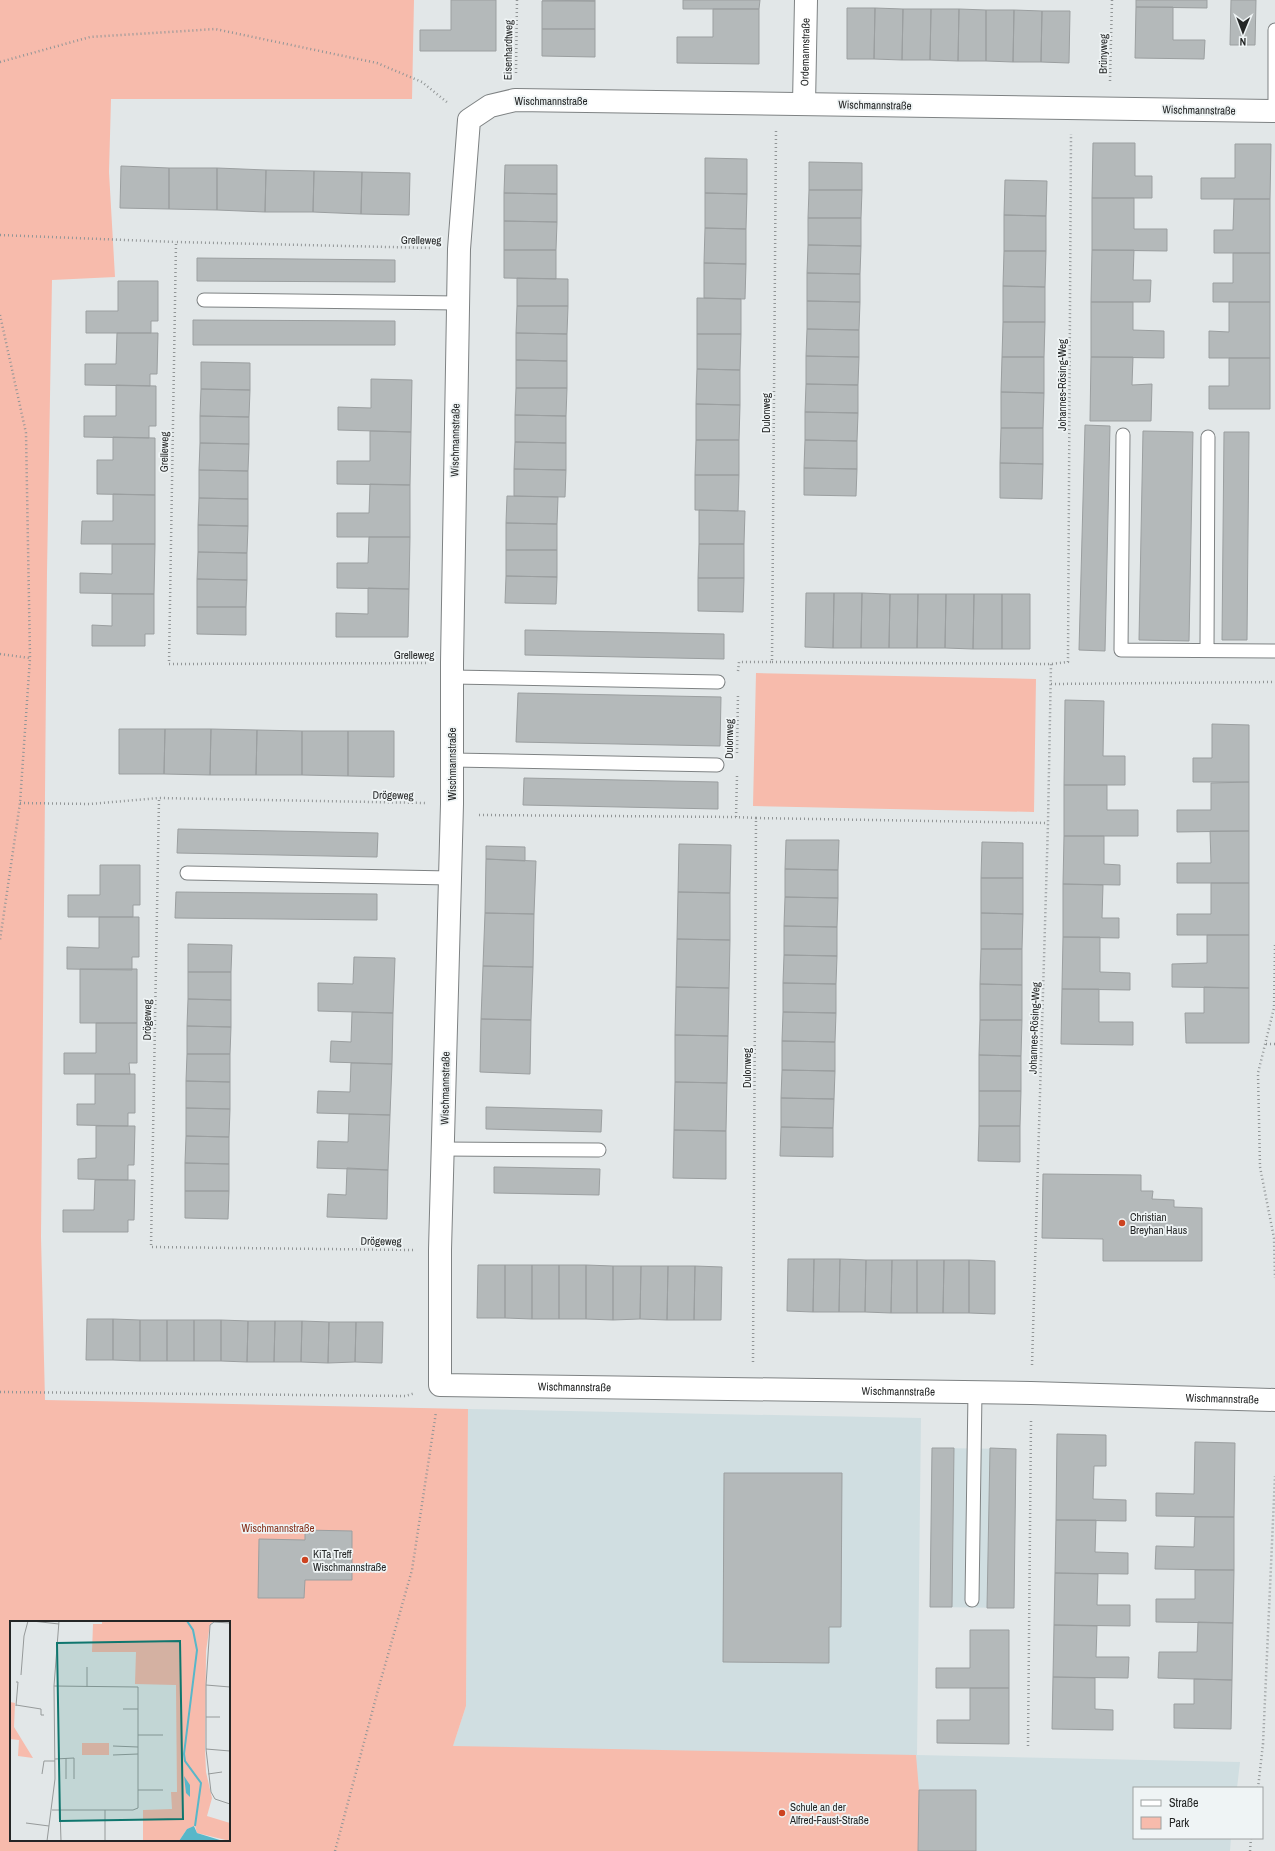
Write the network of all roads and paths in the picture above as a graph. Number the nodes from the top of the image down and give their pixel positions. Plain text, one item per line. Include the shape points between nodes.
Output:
1 (517, 0) edge
2 (806, 0) edge
3 (1112, 0) edge
4 (1275, 30) edge
5 (0, 62) edge
6 (515, 100) junction
7 (776, 103) junction
8 (804, 104) junction
9 (1071, 108) junction
10 (1110, 108) junction
11 (1275, 111) edge
12 (469, 120) junction
13 (0, 235) edge
14 (176, 242) junction
15 (459, 249) junction
16 (204, 300) dead end
17 (458, 303) junction
18 (0, 314) edge
19 (1123, 435) dead end
20 (1208, 437) dead end
21 (1207, 650) junction
22 (1275, 651) edge
23 (0, 654) edge
24 (30, 658) junction
25 (772, 662) junction
26 (1051, 664) junction
27 (452, 670) junction
28 (738, 678) dead end
29 (718, 682) dead end
30 (1275, 682) edge
31 (1050, 684) junction
32 (738, 693) dead end
33 (737, 755) dead end
34 (452, 760) junction
35 (717, 765) dead end
36 (737, 771) dead end
37 (159, 798) junction
38 (20, 803) junction
39 (452, 809) junction
40 (736, 817) junction
41 (756, 818) junction
42 (1048, 823) junction
43 (187, 874) dead end
44 (450, 878) junction
45 (0, 940) edge
46 (1275, 946) edge
47 (1265, 1044) junction
48 (1275, 1044) edge
49 (443, 1149) junction
50 (599, 1150) dead end
51 (440, 1250) junction
52 (1275, 1278) edge
53 (440, 1385) junction
54 (753, 1389) junction
55 (0, 1392) edge
56 (975, 1392) junction
57 (1031, 1393) junction
58 (1275, 1400) edge
59 (1275, 1476) edge
60 (972, 1600) dead end
61 (1028, 1746) dead end
62 (1258, 1787) edge
63 (1251, 1839) edge
64 (336, 1851) edge
65 (1250, 1851) edge

1 - 6 path, Eisenhardtweg
2 - 8 street, Ordemannstraße
3 - 10 path, Brünyweg
4 - 11 lane
5 - 12 path via 90,36 215,29 377,63 422,82
6 - 7 street, Wischmannstraße
6 - 12 street, Wischmannstraße via 490,106
7 - 8 street, Wischmannstraße
7 - 25 path, Dulonweg
8 - 9 street, Wischmannstraße
9 - 10 street, Wischmannstraße
9 - 26 path, Johannes-Rösing-Weg via 1068,662
10 - 11 street, Wischmannstraße
12 - 15 street, Wischmannstraße
13 - 14 path
14 - 15 path, Grelleweg
14 - 27 path, Grelleweg via 169,664
15 - 17 street, Wischmannstraße
16 - 17 lane
17 - 27 street, Wischmannstraße
18 - 24 path via 26,433
19 - 21 lane via 1121,650
20 - 21 lane
21 - 22 lane
23 - 24 path
24 - 38 path
25 - 26 path
25 - 28 path via 738,662
26 - 31 path, Johannes-Rösing-Weg
27 - 29 lane
27 - 34 street, Wischmannstraße
30 - 31 path
31 - 42 path, Johannes-Rösing-Weg
32 - 33 path, Dulonweg
34 - 35 lane
34 - 39 street, Wischmannstraße
36 - 40 path, Dulonweg
37 - 38 path via 90,804
37 - 39 path, Drögeweg
37 - 51 path, Drögeweg via 151,1247
38 - 45 path
39 - 40 path, Drögeweg
39 - 44 street, Wischmannstraße
40 - 41 path
41 - 42 path
41 - 54 path, Dulonweg
42 - 57 path, Johannes-Rösing-Weg
43 - 44 lane
44 - 49 street, Wischmannstraße
46 - 47 path via 1274,1008
47 - 48 path
47 - 52 path via 1258,1073 1260,1167 1274,1238
49 - 50 lane
49 - 51 street, Wischmannstraße
51 - 53 street, Wischmannstraße
53 - 54 street, Wischmannstraße
53 - 55 path via 406,1396
53 - 64 path via 412,1570
54 - 56 street, Wischmannstraße
56 - 57 street, Wischmannstraße
56 - 60 lane
57 - 58 street, Wischmannstraße
57 - 61 path, Johannes-Rösing-Weg
59 - 62 path via 1263,1744
63 - 65 path

